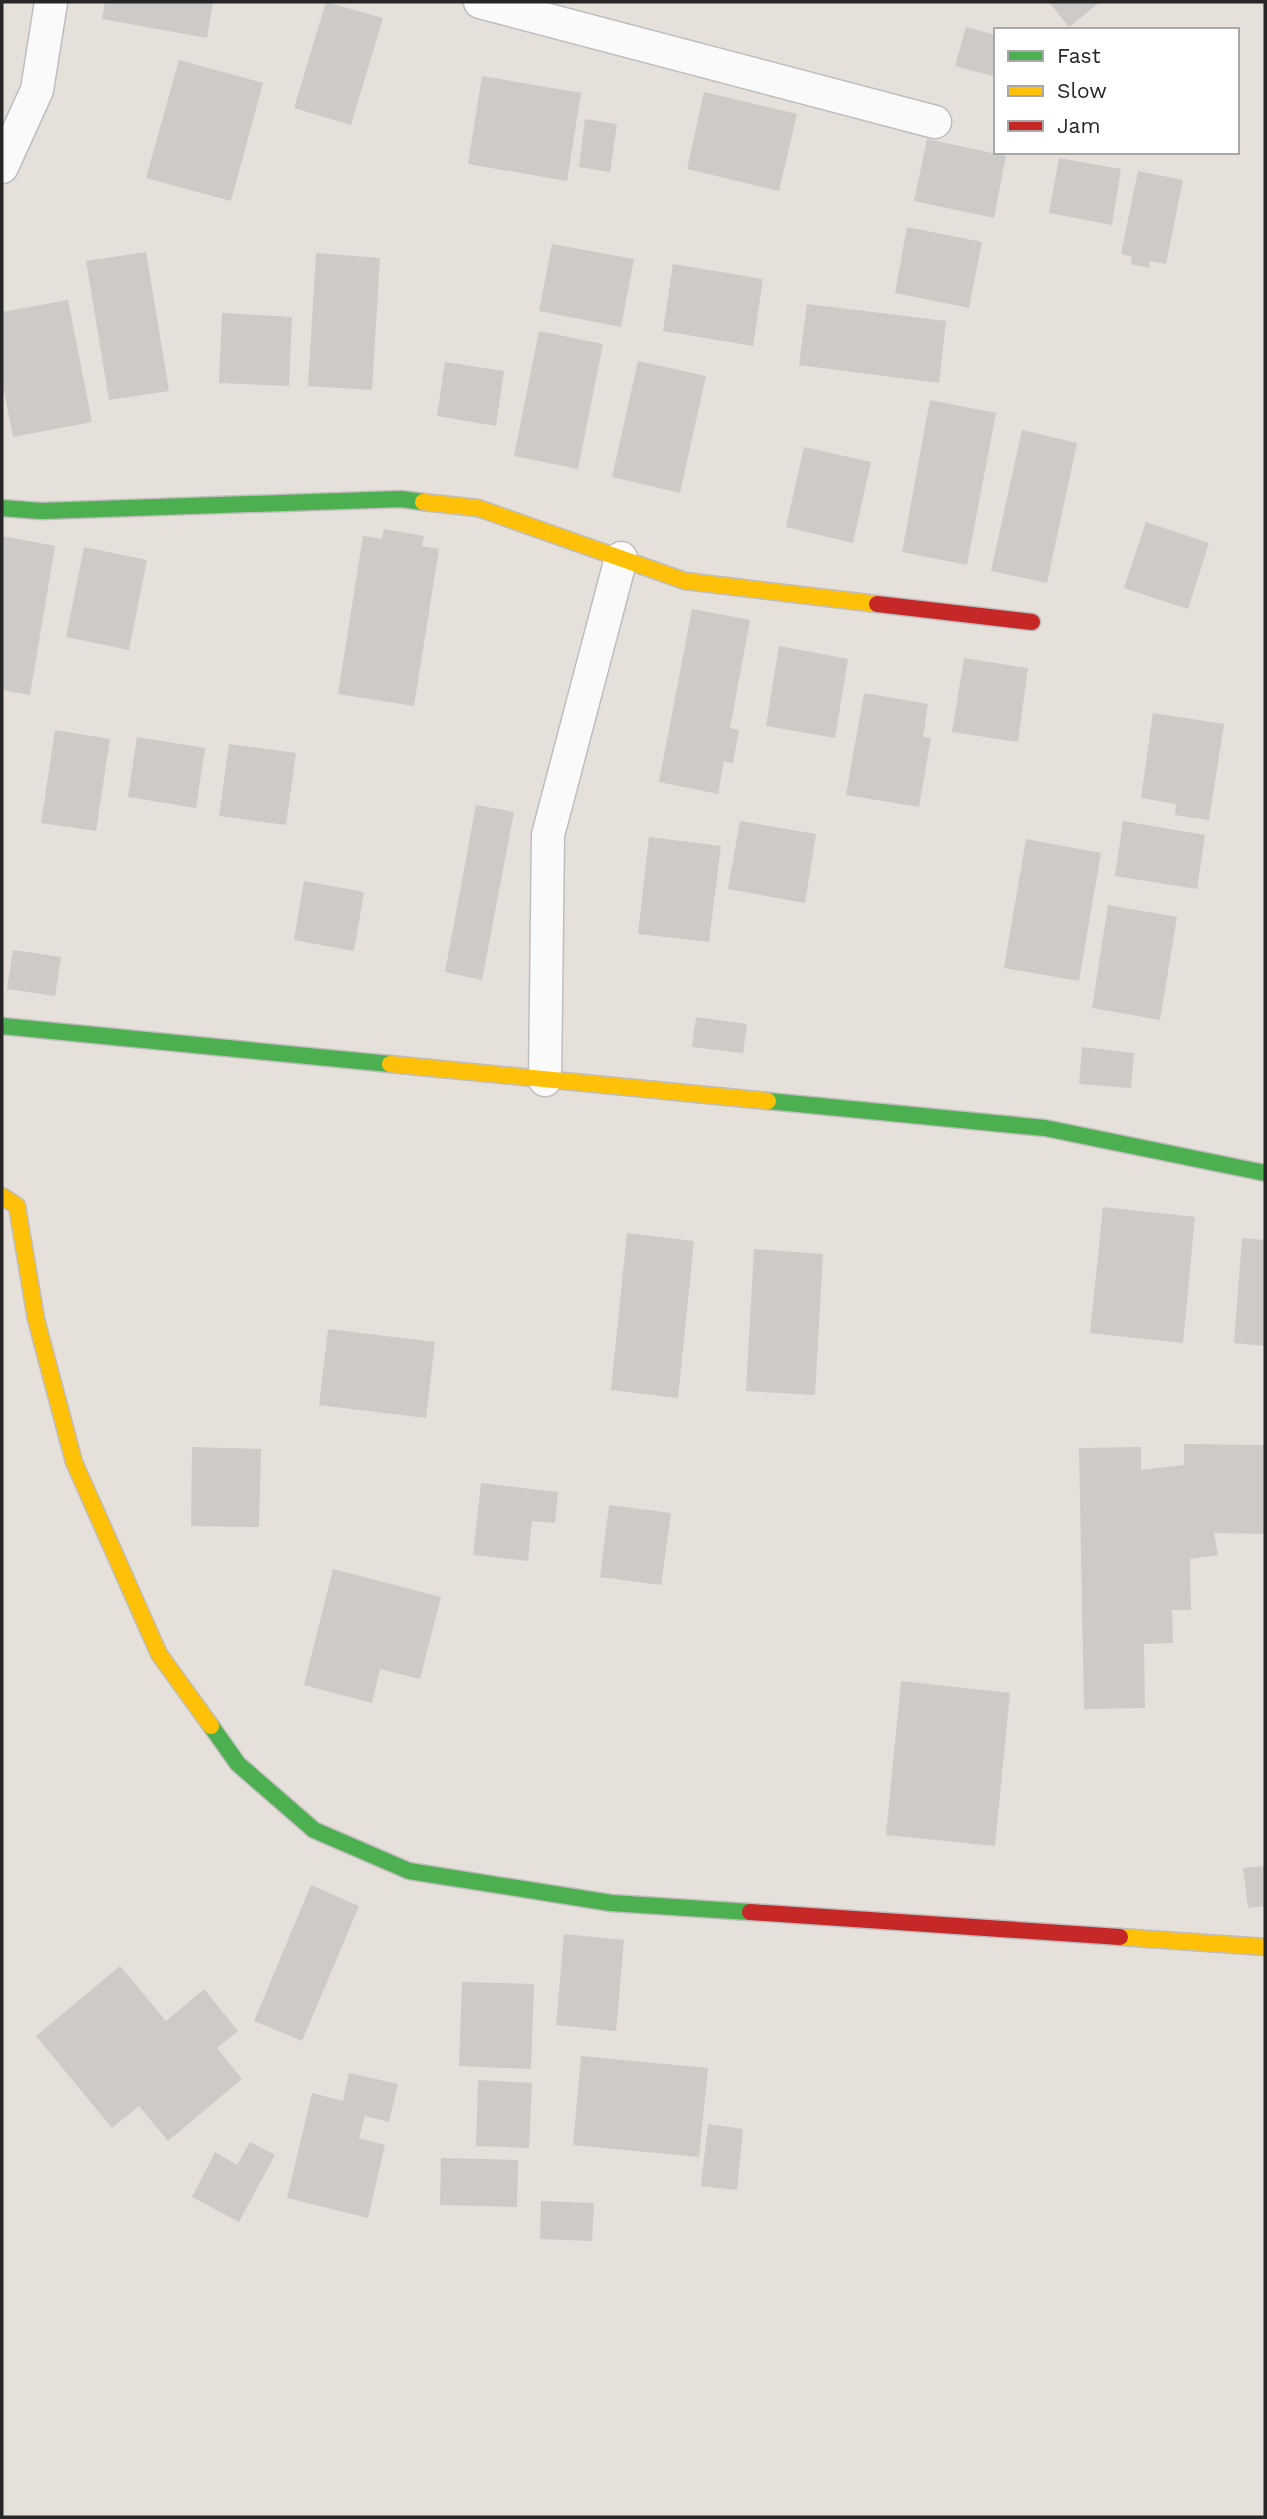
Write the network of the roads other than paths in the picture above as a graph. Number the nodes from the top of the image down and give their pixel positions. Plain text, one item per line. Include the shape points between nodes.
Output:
1 (51, 2) edge
2 (480, 2) edge
3 (935, 122) dead end
4 (2, 167) edge
5 (2, 508) edge
6 (621, 558) junction
7 (1032, 622) dead end
8 (2, 1026) edge
9 (545, 1080) junction
10 (1265, 1173) edge
11 (2, 1196) edge
12 (1265, 1947) edge

1 - 4 street via 37,90
2 - 3 street
5 - 6 street via 41,511 401,499 478,508
6 - 7 street via 685,581
6 - 9 street via 548,835
8 - 9 street
9 - 10 street via 1045,1128
11 - 12 street via 17,1206 36,1319 74,1462 159,1654 238,1764 314,1830 409,1871 611,1903

